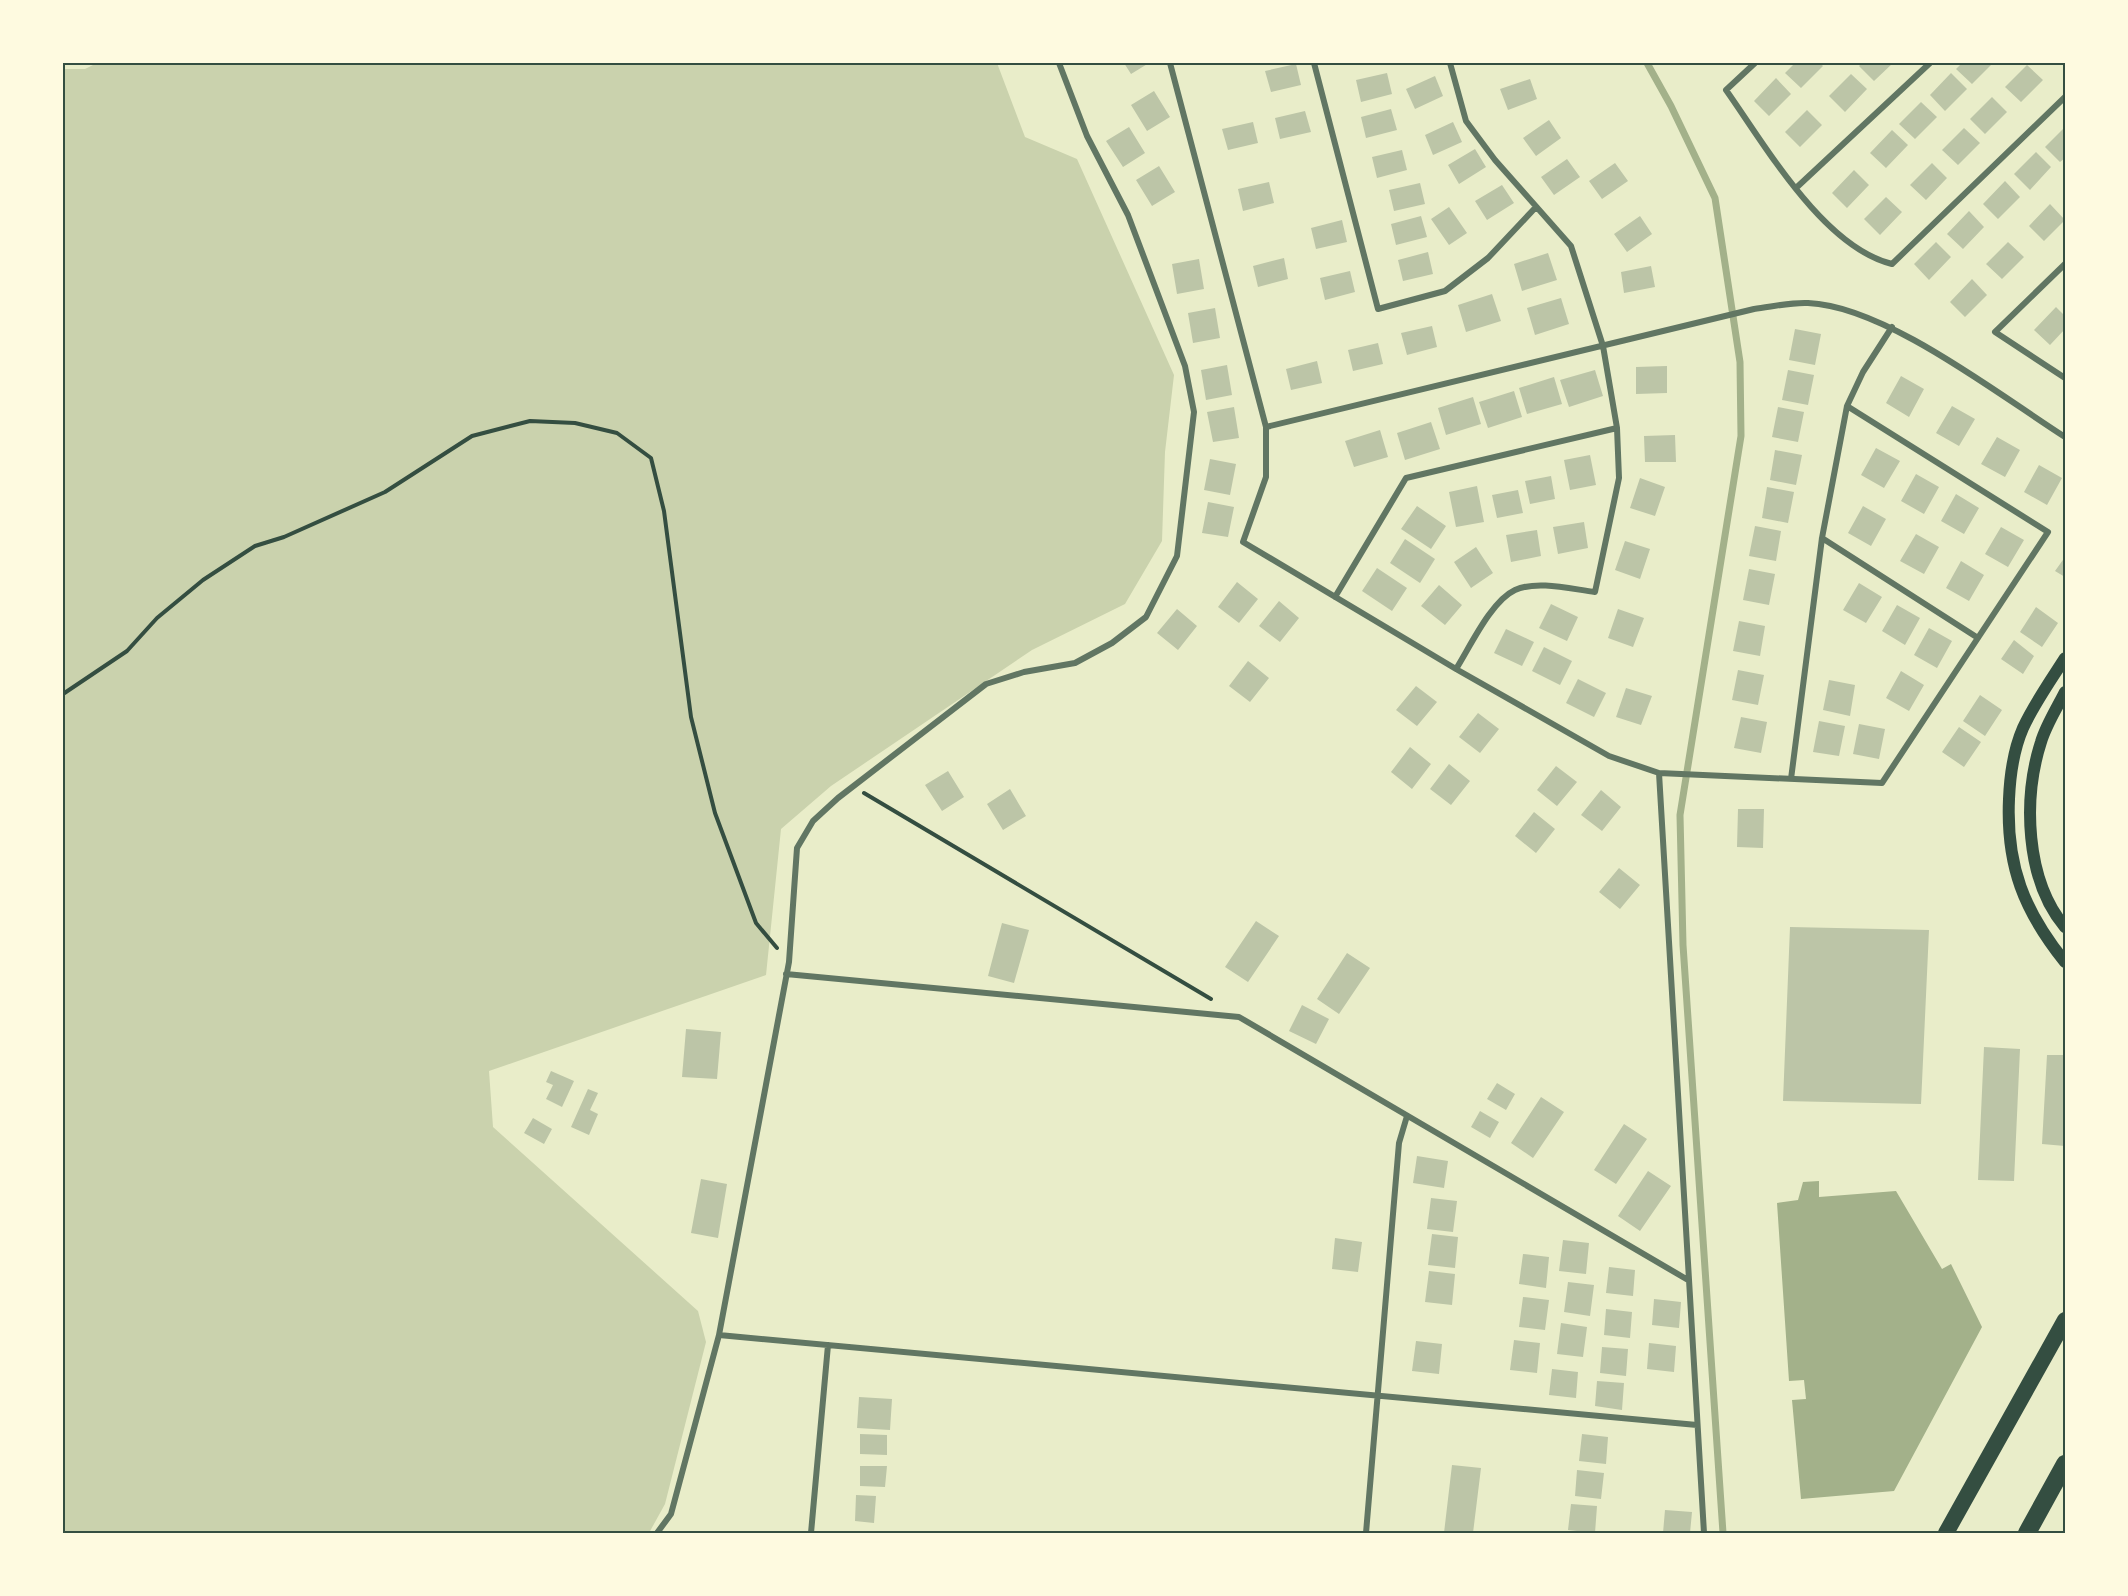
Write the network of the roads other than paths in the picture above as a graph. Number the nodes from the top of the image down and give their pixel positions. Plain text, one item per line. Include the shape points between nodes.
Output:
1 (1059, 63) edge
2 (1170, 63) edge
3 (1314, 63) edge
4 (1450, 63) edge
5 (1755, 63) edge
6 (1930, 63) edge
7 (2065, 97) edge
8 (1796, 188) junction
9 (1536, 207) junction
10 (2065, 264) edge
11 (1892, 327) junction
12 (1603, 346) junction
13 (2065, 378) edge
14 (1847, 406) junction
15 (1266, 427) junction
16 (1617, 428) junction
17 (2065, 437) edge
18 (1822, 538) junction
19 (1335, 597) junction
20 (1978, 638) junction
21 (2065, 658) edge
22 (1456, 669) junction
23 (2065, 692) edge
24 (1659, 773) junction
25 (1791, 779) junction
26 (2065, 927) edge
27 (2065, 962) edge
28 (786, 975) junction
29 (1407, 1116) junction
30 (1688, 1280) junction
31 (2065, 1320) edge
32 (719, 1335) junction
33 (828, 1345) junction
34 (1377, 1395) junction
35 (1697, 1425) junction
36 (2065, 1464) edge
37 (657, 1533) edge
38 (811, 1533) edge
39 (1366, 1533) edge
40 (1704, 1533) edge
41 (1946, 1533) edge
42 (2026, 1533) edge

1 - 28 street via 1087,136 1128,215 1185,366 1194,412 1178,556 1146,617 1112,643 1076,663 1024,672 986,684 813,821 797,848
2 - 15 street
3 - 9 street via 1378,309 1445,291 1488,258
4 - 9 street via 1466,121
5 - 8 street via 1726,90
6 - 8 street
7 - 8 street via 1892,264 1874,260 1819,217
9 - 12 street via 1571,246
10 - 13 street via 1995,332
11 - 12 street via 1851,311 1808,303 1754,309
11 - 14 street
11 - 17 street
12 - 15 street
12 - 16 street
14 - 18 street
14 - 20 street via 2048,532
15 - 19 street via 1266,477 1243,542
16 - 19 street via 1406,478
16 - 22 street via 1619,478 1595,592 1537,586 1515,590 1492,612
18 - 20 street
18 - 25 street
19 - 22 street
20 - 25 street via 1882,783
21 - 27 main road via 2023,729 2010,769 2007,834 2018,887 2042,934
22 - 24 street via 1609,756
23 - 26 main road via 2041,740 2031,781 2029,834 2040,880
24 - 25 street
24 - 30 street
28 - 29 street via 1239,1017
28 - 32 street
29 - 30 street
29 - 34 street via 1399,1143
30 - 35 street
31 - 41 highway
32 - 33 street
32 - 37 street via 671,1514
33 - 34 street
33 - 38 street
34 - 35 street
34 - 39 street
35 - 40 street
36 - 42 highway

